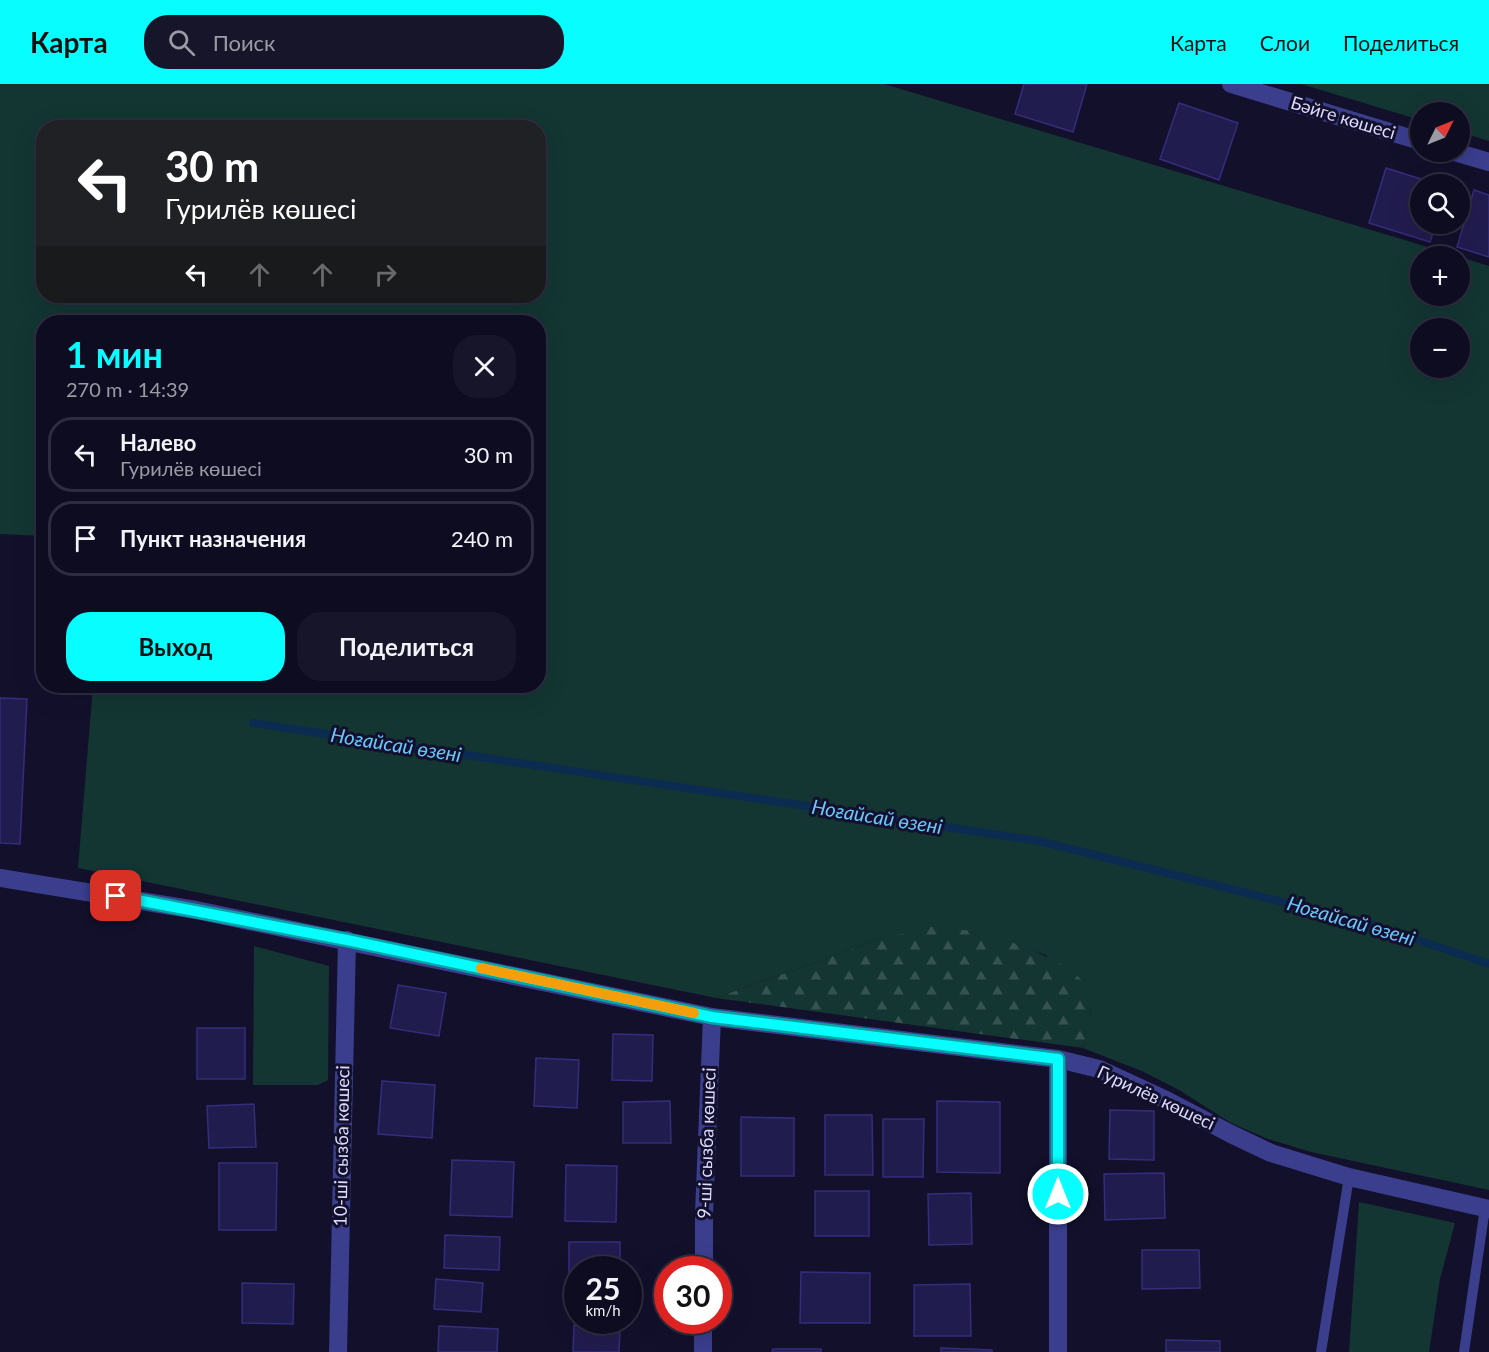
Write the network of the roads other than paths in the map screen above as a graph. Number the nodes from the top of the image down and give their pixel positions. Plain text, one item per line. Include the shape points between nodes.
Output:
1 (1231, 84) edge
2 (1410, 138) edge
3 (1470, 156) edge
4 (1489, 162) edge
5 (0, 878) edge
6 (347, 940) junction
7 (712, 1017) junction
8 (1058, 1059) junction
9 (1349, 1177) junction
10 (1487, 1209) edge
11 (704, 1256) edge
12 (703, 1334) edge
13 (338, 1352) edge
14 (703, 1352) edge
15 (1058, 1352) edge
16 (1321, 1352) edge
17 (1464, 1352) edge

1 - 2 street, Бәйге көшесі
3 - 4 street
5 - 6 street, Гурилёв көшесі
6 - 7 street, Гурилёв көшесі
6 - 13 street, 10-ші сызба көшесі
7 - 8 street, Гурилёв көшесі
7 - 11 street, 9-ші сызба көшесі
8 - 9 street, Гурилёв көшесі via 1099,1069 1271,1153
8 - 15 street
9 - 10 street, Гурилёв көшесі
9 - 16 lane
10 - 17 lane
12 - 14 street

